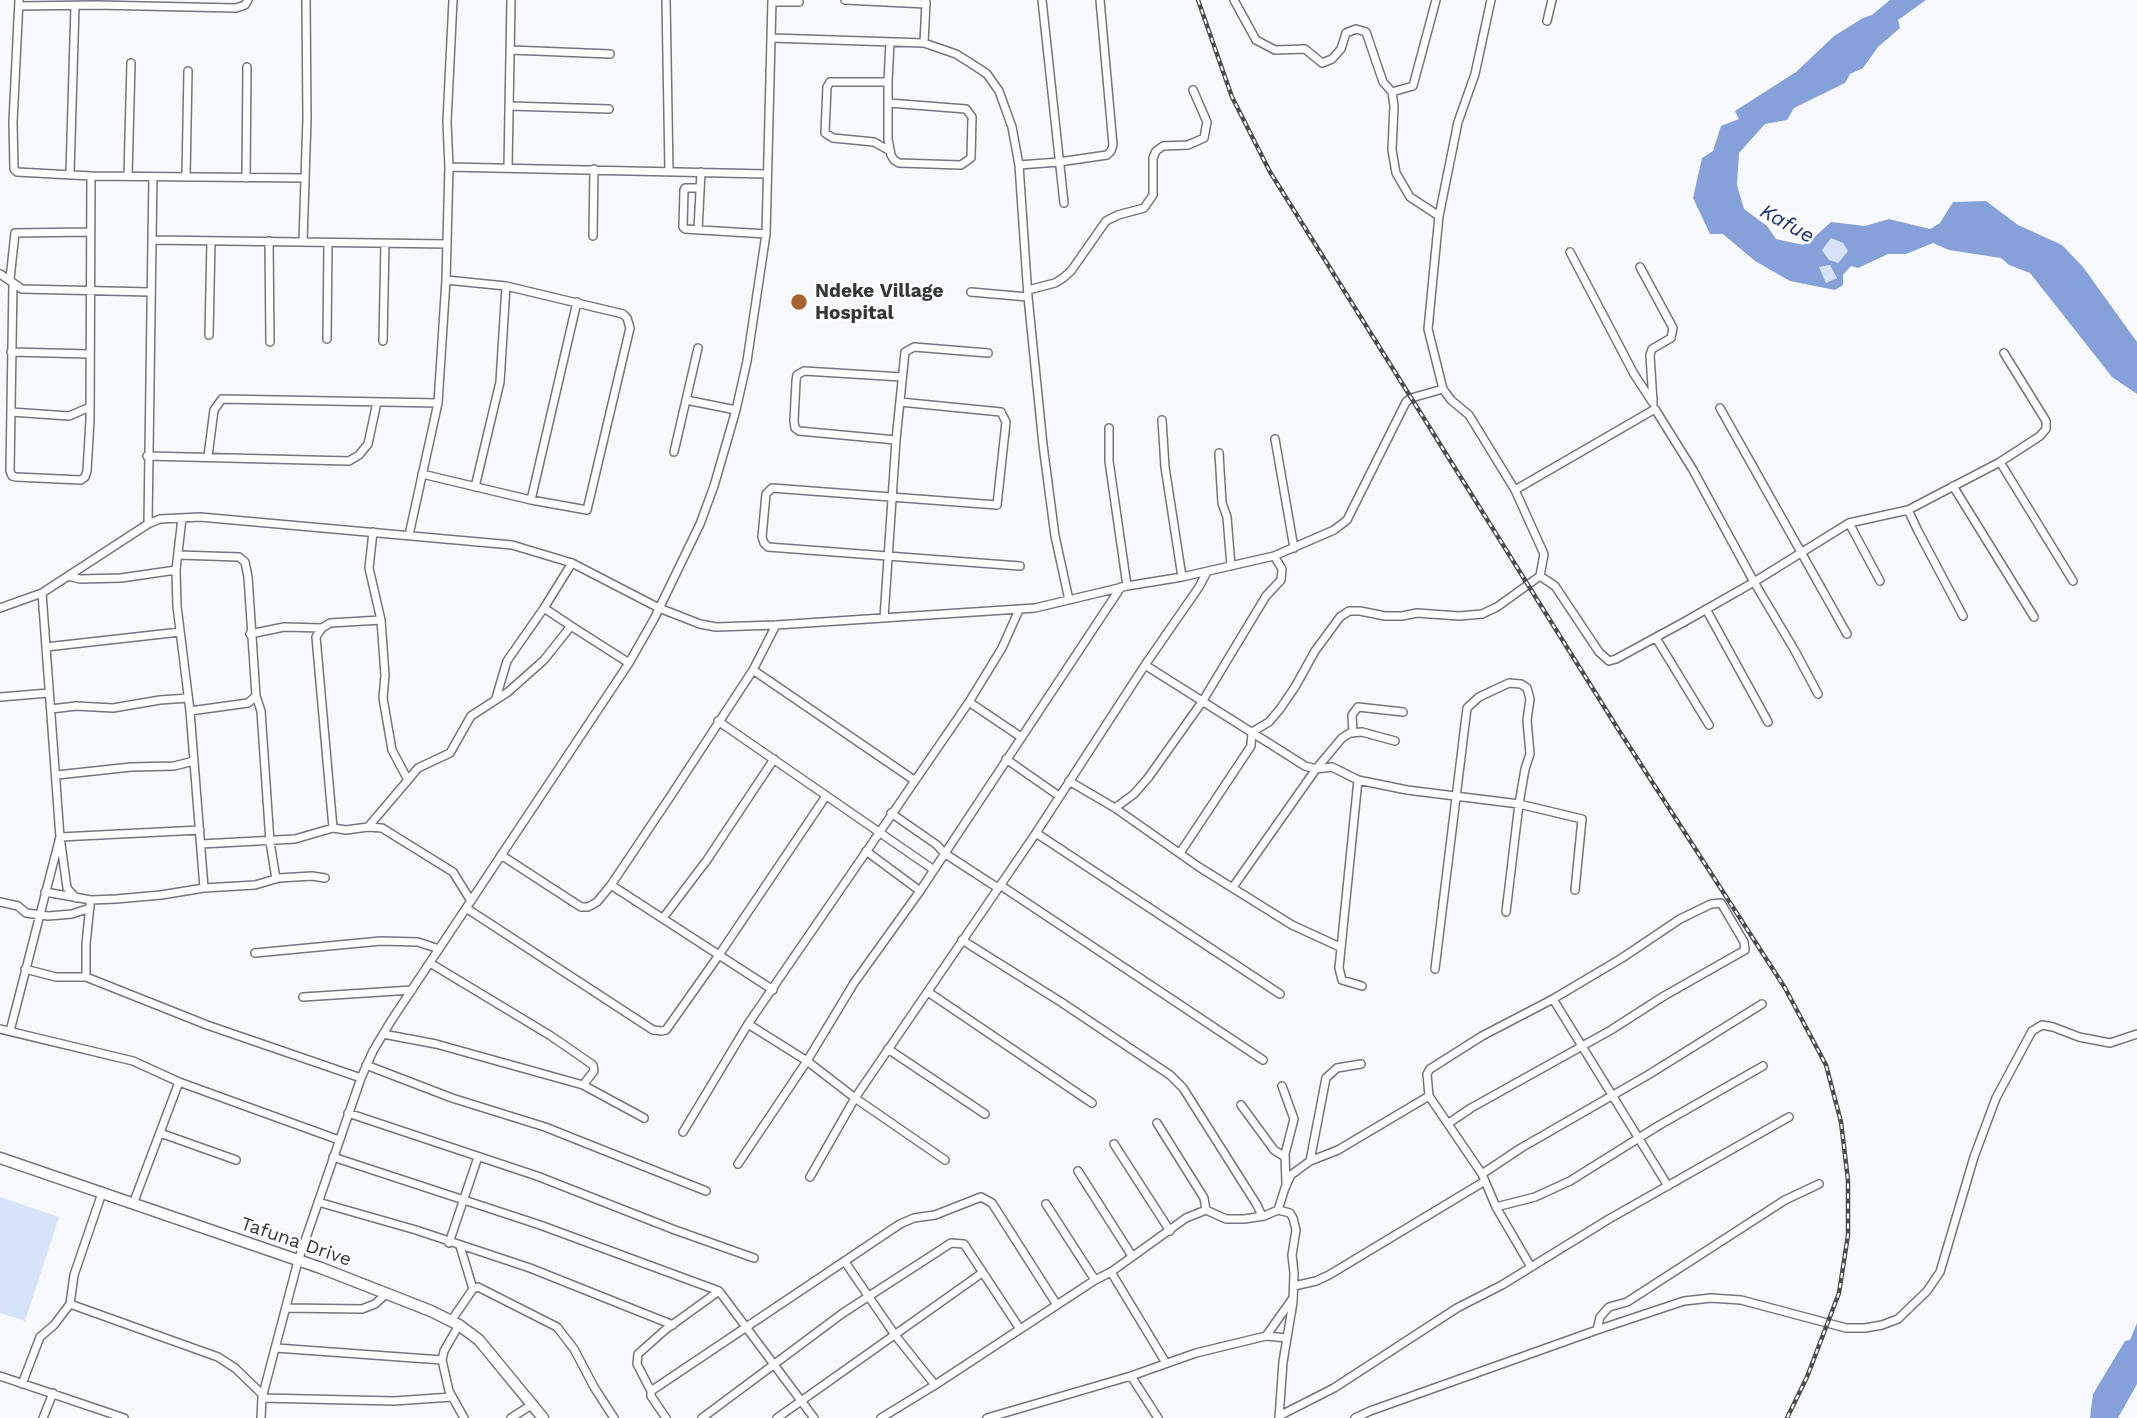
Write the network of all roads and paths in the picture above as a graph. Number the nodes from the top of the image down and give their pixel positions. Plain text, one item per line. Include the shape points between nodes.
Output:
1 (248, 0) edge
2 (306, 0) edge
3 (453, 0) edge
4 (511, 0) edge
5 (666, 0) edge
6 (845, 0) edge
7 (1042, 0) edge
8 (1100, 0) edge
9 (1234, 0) edge
10 (1436, 0) edge
11 (1491, 0) edge
12 (1552, 0) edge
13 (772, 1) edge
14 (96, 2) edge
15 (799, 2) dead end
16 (926, 2) edge
17 (19, 3) edge
18 (75, 6) junction
19 (1547, 21) dead end
20 (772, 38) junction
21 (890, 43) junction
22 (924, 43) junction
23 (511, 50) junction
24 (610, 54) dead end
25 (131, 63) dead end
26 (247, 67) dead end
27 (188, 71) dead end
28 (888, 82) junction
29 (1193, 90) dead end
30 (1392, 92) junction
31 (889, 103) junction
32 (509, 106) junction
33 (609, 109) dead end
34 (888, 139) junction
35 (874, 142) junction
36 (890, 151) junction
37 (1059, 162) junction
38 (1018, 165) junction
39 (449, 167) junction
40 (508, 167) junction
41 (594, 169) junction
42 (669, 171) junction
43 (701, 172) junction
44 (70, 173) junction
45 (766, 174) junction
46 (91, 176) junction
47 (128, 176) junction
48 (153, 177) junction
49 (187, 177) junction
50 (246, 178) junction
51 (304, 178) junction
52 (700, 188) junction
53 (1064, 203) dead end
54 (1439, 216) junction
55 (698, 230) junction
56 (89, 232) junction
57 (766, 234) junction
58 (593, 236) dead end
59 (152, 240) junction
60 (211, 241) junction
61 (269, 241) junction
62 (303, 242) junction
63 (328, 243) junction
64 (385, 244) junction
65 (447, 244) junction
66 (1570, 252) dead end
67 (1640, 267) dead end
68 (0, 274) edge
69 (12, 281) junction
70 (446, 281) junction
71 (506, 286) junction
72 (90, 291) junction
73 (150, 292) junction
74 (971, 292) dead end
75 (1028, 293) junction
76 (577, 302) junction
77 (209, 335) dead end
78 (327, 339) dead end
79 (383, 341) dead end
80 (270, 342) dead end
81 (698, 348) dead end
82 (11, 352) junction
83 (988, 353) dead end
84 (2004, 353) dead end
85 (89, 354) junction
86 (902, 377) junction
87 (1443, 389) junction
88 (686, 400) junction
89 (377, 401) junction
90 (900, 402) junction
91 (438, 403) junction
92 (1654, 406) junction
93 (90, 407) junction
94 (1720, 408) dead end
95 (736, 410) junction
96 (11, 412) junction
97 (1162, 420) dead end
98 (1109, 428) dead end
99 (1275, 439) dead end
100 (896, 440) junction
101 (674, 452) dead end
102 (1219, 453) dead end
103 (147, 456) junction
104 (208, 456) junction
105 (2000, 462) junction
106 (422, 474) junction
107 (1953, 486) junction
108 (475, 487) junction
109 (1515, 491) junction
110 (892, 498) junction
111 (531, 500) junction
112 (1908, 510) junction
113 (182, 518) junction
114 (1849, 523) junction
115 (148, 524) junction
116 (373, 532) junction
117 (409, 535) junction
118 (1294, 548) junction
119 (1801, 553) junction
120 (178, 555) junction
121 (1274, 556) junction
122 (888, 557) junction
123 (572, 563) junction
124 (1020, 566) dead end
125 (1231, 566) junction
126 (176, 570) junction
127 (1207, 572) junction
128 (67, 576) junction
129 (1540, 576) junction
130 (1182, 577) junction
131 (1880, 581) dead end
132 (2073, 581) dead end
133 (1754, 582) junction
134 (1124, 587) junction
135 (42, 593) junction
136 (1069, 600) junction
137 (0, 608) edge
138 (544, 608) junction
139 (659, 608) junction
140 (1706, 609) junction
141 (1019, 610) junction
142 (1963, 616) dead end
143 (2034, 617) dead end
144 (884, 618) junction
145 (381, 620) junction
146 (776, 625) junction
147 (571, 626) junction
148 (322, 628) junction
149 (180, 632) junction
150 (250, 634) junction
151 (1847, 634) dead end
152 (1656, 638) junction
153 (46, 647) junction
154 (629, 663) junction
155 (1145, 665) junction
156 (752, 670) junction
157 (50, 693) junction
158 (1818, 694) dead end
159 (256, 696) junction
160 (0, 697) edge
161 (188, 698) junction
162 (496, 699) junction
163 (969, 702) junction
164 (1202, 702) junction
165 (51, 709) junction
166 (190, 711) junction
167 (1403, 712) dead end
168 (718, 721) junction
169 (1768, 722) dead end
170 (1709, 725) dead end
171 (1252, 732) junction
172 (1353, 733) junction
173 (1021, 737) junction
174 (1266, 741) junction
175 (1395, 741) dead end
176 (1251, 746) junction
177 (774, 759) junction
178 (1006, 759) junction
179 (194, 761) junction
180 (1316, 769) junction
181 (57, 775) junction
182 (1358, 779) junction
183 (408, 780) junction
184 (914, 780) junction
185 (1069, 781) junction
186 (826, 796) junction
187 (1059, 796) junction
188 (1457, 797) junction
189 (1519, 804) junction
190 (1115, 808) junction
191 (891, 813) junction
192 (368, 827) junction
193 (333, 828) junction
194 (200, 830) junction
195 (1036, 832) junction
196 (879, 833) junction
197 (60, 837) junction
198 (271, 842) junction
199 (201, 844) junction
200 (866, 852) junction
201 (944, 853) junction
202 (1180, 853) junction
203 (501, 855) junction
204 (934, 870) junction
205 (325, 878) dead end
206 (276, 879) junction
207 (611, 885) junction
208 (999, 886) junction
209 (1233, 887) junction
210 (204, 888) junction
211 (1575, 890) dead end
212 (920, 891) junction
213 (45, 892) junction
214 (76, 898) junction
215 (471, 901) junction
216 (0, 902) edge
217 (90, 904) junction
218 (466, 908) junction
219 (1506, 912) dead end
220 (41, 915) junction
221 (663, 918) junction
222 (962, 940) junction
223 (1340, 947) junction
224 (439, 949) junction
225 (255, 953) dead end
226 (719, 956) junction
227 (430, 963) junction
228 (25, 969) junction
229 (1435, 969) dead end
230 (86, 978) junction
231 (1362, 986) dead end
232 (412, 990) junction
233 (773, 990) junction
234 (928, 992) junction
235 (1280, 994) dead end
236 (303, 998) dead end
237 (1553, 999) junction
238 (1762, 1004) dead end
239 (748, 1024) junction
240 (0, 1029) edge
241 (10, 1031) junction
242 (383, 1034) junction
243 (2137, 1034) edge
244 (1583, 1046) junction
245 (888, 1049) junction
246 (1263, 1060) dead end
247 (807, 1061) junction
248 (1361, 1064) dead end
249 (366, 1065) junction
250 (1763, 1066) dead end
251 (361, 1078) junction
252 (179, 1082) junction
253 (583, 1085) junction
254 (1282, 1086) dead end
255 (1613, 1095) junction
256 (1429, 1097) junction
257 (855, 1098) junction
258 (1093, 1103) dead end
259 (1241, 1105) dead end
260 (348, 1113) junction
261 (985, 1114) dead end
262 (1789, 1117) dead end
263 (644, 1118) dead end
264 (1449, 1123) junction
265 (1157, 1124) dead end
266 (683, 1132) dead end
267 (160, 1133) junction
268 (1638, 1138) junction
269 (339, 1140) junction
270 (1114, 1144) dead end
271 (333, 1157) junction
272 (478, 1157) junction
273 (1285, 1157) junction
274 (0, 1158) edge
275 (236, 1160) dead end
276 (945, 1160) dead end
277 (1310, 1161) junction
278 (738, 1164) dead end
279 (1078, 1171) dead end
280 (810, 1177) dead end
281 (1484, 1177) junction
282 (1286, 1184) junction
283 (1819, 1184) dead end
284 (1668, 1186) junction
285 (706, 1191) dead end
286 (102, 1194) junction
287 (463, 1199) junction
288 (318, 1202) junction
289 (133, 1204) junction
290 (1046, 1204) dead end
291 (1496, 1207) junction
292 (1206, 1210) junction
293 (1278, 1210) junction
294 (1262, 1216) junction
295 (1170, 1231) junction
296 (449, 1243) junction
297 (460, 1247) junction
298 (1132, 1256) junction
299 (754, 1258) dead end
300 (298, 1261) junction
301 (845, 1262) junction
302 (1531, 1267) junction
303 (1111, 1272) junction
304 (982, 1273) junction
305 (1095, 1280) junction
306 (1294, 1286) junction
307 (473, 1289) junction
308 (387, 1292) junction
309 (719, 1292) junction
310 (868, 1296) junction
311 (1293, 1298) junction
312 (70, 1304) junction
313 (1057, 1305) junction
314 (286, 1308) junction
315 (455, 1323) junction
316 (673, 1325) junction
317 (745, 1327) junction
318 (1020, 1329) junction
319 (1597, 1330) junction
320 (895, 1335) junction
321 (1266, 1336) junction
322 (1287, 1338) junction
323 (275, 1348) junction
324 (442, 1360) junction
325 (1166, 1363) junction
326 (774, 1366) junction
327 (0, 1376) edge
328 (1131, 1376) junction
329 (22, 1384) junction
330 (935, 1385) junction
331 (651, 1391) junction
332 (53, 1393) junction
333 (262, 1396) junction
334 (452, 1398) junction
335 (800, 1401) junction
336 (533, 1404) junction
337 (1279, 1417) edge
338 (43, 1418) edge
339 (124, 1418) edge
340 (261, 1418) edge
341 (464, 1418) edge
342 (512, 1418) edge
343 (542, 1418) edge
344 (614, 1418) edge
345 (666, 1418) edge
346 (702, 1418) edge
347 (777, 1418) edge
348 (814, 1418) edge
349 (881, 1418) edge
350 (987, 1418) edge
351 (1158, 1418) edge
352 (1355, 1418) edge

1 - 14 street via 236,8
2 - 51 street
3 - 39 street
4 - 23 street
5 - 42 street
6 - 16 street
7 - 37 street
8 - 37 street via 1111,151
9 - 30 street via 1256,40 1275,50 1305,49 1322,63 1341,49 1346,33 1366,32 1383,82
10 - 30 street via 1413,86
11 - 54 street via 1475,74 1458,122
12 - 19 street
13 - 15 street
13 - 20 street
14 - 18 street
16 - 22 street
17 - 18 street
17 - 44 street via 14,169
18 - 44 street
20 - 21 street
20 - 45 street
21 - 22 street
21 - 28 street
22 - 38 street via 956,54 987,74 1008,111
23 - 24 street
23 - 32 street
25 - 47 street
26 - 50 street
27 - 49 street
28 - 31 street
28 - 35 street via 835,80 827,87 828,137
29 - 75 street via 1207,122 1204,138 1156,151 1153,195 1144,208 1106,221 1071,271
30 - 54 street via 1396,173 1410,197
31 - 34 street
31 - 36 street via 966,108 972,117 971,158 961,165 899,163
32 - 33 street
32 - 40 street
34 - 35 street
34 - 36 street
35 - 36 street
37 - 38 street
37 - 53 street
38 - 75 street
39 - 40 street
39 - 65 street
40 - 41 street
41 - 42 street
41 - 58 street
42 - 43 street
43 - 45 street
43 - 52 street
44 - 46 street
45 - 57 street
46 - 47 street
46 - 56 street
47 - 48 street
48 - 49 street
48 - 59 street
49 - 50 street
50 - 51 street
51 - 62 street
52 - 55 street
52 - 55 street via 684,190 683,227
54 - 87 street via 1428,329
55 - 57 street
56 - 69 street via 15,233
56 - 72 street
57 - 95 street
59 - 60 street
59 - 73 street
60 - 61 street
60 - 77 street
61 - 62 street
61 - 80 street
62 - 63 street
63 - 64 street
63 - 78 street
64 - 65 street
64 - 79 street
65 - 70 street
66 - 92 street
67 - 92 street via 1673,328 1671,338 1650,355
68 - 69 street
69 - 72 street via 22,289
69 - 82 street
70 - 71 street
70 - 91 street
71 - 76 street
71 - 108 street via 500,382
72 - 73 street
72 - 85 street
73 - 103 street
74 - 75 street
75 - 136 street via 1051,505
76 - 111 street
76 - 111 street via 623,314 630,324 590,507 584,511
81 - 88 street
82 - 85 street
82 - 96 street
83 - 86 street via 909,348
84 - 105 street via 2046,421 2046,429
85 - 93 street
86 - 90 street
86 - 100 street via 804,371 796,381 794,421 799,431
87 - 109 street via 1469,415
87 - 118 street via 1406,402 1347,520
88 - 95 street
88 - 101 street
89 - 91 street
89 - 104 street via 368,444 349,461
89 - 104 street via 222,399 214,410
90 - 100 street
90 - 110 street via 995,410 1006,422 996,505
91 - 106 street
92 - 109 street
92 - 133 street
93 - 96 street via 62,416
93 - 96 street via 87,471 81,480 12,476
94 - 119 street
95 - 139 street via 715,486
97 - 130 street
98 - 134 street
99 - 118 street
100 - 110 street
102 - 125 street
103 - 104 street
103 - 115 street
105 - 107 street
105 - 132 street
106 - 108 street
106 - 117 street
107 - 112 street
107 - 143 street
108 - 111 street
109 - 129 street via 1544,554
110 - 122 street
110 - 122 street via 772,488 766,494 762,537 768,547
112 - 114 street
112 - 142 street
113 - 115 street
113 - 116 street
113 - 120 street
114 - 119 street
114 - 131 street
115 - 128 street
116 - 117 street
116 - 145 street via 369,568
117 - 123 street via 512,545
118 - 121 street
119 - 133 street
119 - 151 street
120 - 126 street
120 - 150 street via 232,555 245,562
121 - 125 street
121 - 164 street via 1282,569 1281,580 1266,596
122 - 124 street
122 - 144 street
123 - 138 street
123 - 139 street
125 - 127 street
126 - 128 street via 121,578
126 - 149 street
127 - 130 street
127 - 155 street
128 - 135 street
129 - 152 street via 1555,586 1609,661
129 - 171 street via 1482,614 1385,616 1349,611 1335,622 1280,709
130 - 134 street
133 - 140 street
133 - 158 street
134 - 136 street
134 - 173 street
135 - 137 street
135 - 153 street
136 - 141 street
138 - 147 street
138 - 162 street via 507,661
139 - 146 street via 716,627
139 - 154 street
140 - 152 street
140 - 169 street
141 - 144 street
141 - 163 street
144 - 146 street
145 - 148 street via 335,622
145 - 183 street via 383,698 392,750
146 - 156 street
147 - 154 street
147 - 162 street via 544,660
148 - 150 street via 284,627
148 - 193 street via 316,637 316,653
149 - 153 street
149 - 161 street
150 - 159 street
152 - 170 street
153 - 157 street
154 - 203 street
155 - 164 street
155 - 185 street
156 - 168 street
156 - 184 street
157 - 160 street
157 - 165 street
159 - 166 street via 236,705
159 - 198 street
161 - 165 street via 113,708
161 - 166 street
162 - 183 street via 471,716 450,753 418,768
163 - 173 street
163 - 184 street
164 - 171 street
164 - 190 street via 1148,778
165 - 181 street
166 - 179 street
167 - 172 street via 1358,707 1352,715
168 - 177 street
168 - 207 street
171 - 174 street
171 - 176 street
172 - 175 street via 1372,733
172 - 180 street via 1342,738
173 - 178 street
174 - 176 street
174 - 180 street via 1299,764
176 - 202 street
177 - 186 street
177 - 221 street
178 - 187 street
178 - 201 street
179 - 181 street
179 - 194 street
180 - 182 street via 1332,767
180 - 209 street
181 - 197 street
182 - 188 street
182 - 223 street
183 - 192 street
184 - 191 street
185 - 187 street
185 - 190 street
186 - 196 street
186 - 226 street
187 - 195 street
188 - 189 street
188 - 189 street via 1467,708 1479,697 1516,683 1527,688 1530,699 1530,754
188 - 229 street
189 - 211 street via 1582,818
189 - 219 street
190 - 202 street
191 - 196 street
191 - 201 street
192 - 193 street
192 - 215 street via 382,828 453,872
193 - 198 street
194 - 197 street
194 - 199 street
195 - 208 street
195 - 235 street
196 - 200 street
196 - 204 street
197 - 213 street
197 - 214 street via 67,888
198 - 199 street
198 - 206 street
199 - 210 street
200 - 212 street
200 - 233 street
201 - 204 street
201 - 208 street
202 - 209 street
203 - 207 street via 581,907 592,905
203 - 215 street
204 - 212 street
205 - 206 street
206 - 210 street
207 - 221 street
208 - 222 street
208 - 246 street
209 - 223 street via 1292,925
210 - 217 street
212 - 247 street via 854,983
213 - 214 street
213 - 220 street
214 - 217 street
215 - 218 street
216 - 220 street
217 - 220 street via 61,916
217 - 230 street
218 - 224 street
218 - 226 street via 657,1031 666,1030
220 - 228 street
221 - 226 street
222 - 234 street
222 - 294 street via 1170,1075 1189,1097
223 - 231 street via 1342,980
224 - 225 street via 418,942 381,941
224 - 227 street
226 - 233 street
227 - 232 street
227 - 253 street via 593,1065 594,1071
228 - 230 street via 56,978
228 - 241 street
230 - 251 street
232 - 236 street
232 - 242 street
233 - 239 street
234 - 245 street
234 - 258 street
237 - 244 street
237 - 244 street via 1680,919 1721,903 1745,950
237 - 256 street via 1430,1069
238 - 255 street
239 - 247 street
239 - 266 street
240 - 241 street
241 - 252 street via 133,1061
242 - 249 street
242 - 253 street
243 - 319 street via 2110,1043 2042,1025 2032,1031 1996,1098 1940,1272 1898,1319 1846,1328 1741,1300 1711,1297 1684,1301
244 - 255 street
244 - 264 street
245 - 257 street
245 - 261 street
247 - 257 street
247 - 278 street
248 - 277 street via 1337,1068 1326,1078
249 - 251 street
249 - 285 street via 557,1132
250 - 268 street
251 - 260 street
252 - 267 street
252 - 269 street
253 - 263 street
254 - 273 street via 1294,1119
255 - 268 street
255 - 281 street via 1521,1148
256 - 264 street
256 - 277 street via 1338,1150
257 - 276 street
257 - 280 street
259 - 273 street via 1274,1150
260 - 269 street
260 - 272 street
262 - 284 street
264 - 281 street
265 - 292 street via 1204,1198
267 - 275 street
267 - 289 street
268 - 284 street
268 - 291 street via 1570,1181
269 - 271 street
270 - 295 street
271 - 287 street
271 - 288 street
272 - 287 street
272 - 299 street
273 - 282 street
274 - 286 main road, Tafuna Drive
277 - 282 street
279 - 298 street
281 - 291 street
281 - 306 street via 1329,1275
282 - 293 street
283 - 319 street via 1785,1200 1627,1302 1609,1307
284 - 302 street
286 - 289 main road, Tafuna Drive
286 - 312 street via 74,1275
287 - 296 street
287 - 309 street
288 - 296 street
288 - 300 street
289 - 300 main road, Tafuna Drive
290 - 305 street
291 - 302 street
292 - 294 street via 1226,1219
292 - 295 street
293 - 294 street
293 - 306 street via 1290,1213 1296,1226
295 - 298 street
296 - 297 street
297 - 307 street
297 - 316 street via 530,1268
298 - 303 street
300 - 308 main road, Tafuna Drive
300 - 314 street
301 - 310 street
301 - 313 street via 907,1221 984,1197
301 - 317 street
302 - 337 street
303 - 305 street
303 - 325 street
304 - 310 street via 964,1244 955,1242
304 - 318 street
304 - 320 street
305 - 313 street
306 - 311 street
307 - 315 street
307 - 344 street via 491,1292 557,1327 575,1349
308 - 314 street via 362,1309
308 - 315 main road, Tafuna Drive
309 - 316 street
309 - 317 street
310 - 320 street
310 - 326 street
311 - 321 street
311 - 322 street
312 - 329 street via 40,1337
312 - 333 street via 218,1357
313 - 318 street
314 - 323 street
315 - 324 street
315 - 336 main road, Tafuna Drive via 488,1349
316 - 331 street via 638,1354 637,1364
317 - 326 street
317 - 331 street
318 - 330 street
319 - 352 street
320 - 330 street
320 - 335 street
321 - 322 street
321 - 325 street
322 - 337 street
323 - 324 street
323 - 333 street
324 - 334 street
325 - 328 street
326 - 335 street
326 - 346 street
327 - 329 street
328 - 350 street
328 - 351 street
329 - 332 street
330 - 349 street
331 - 345 street
332 - 338 street
332 - 339 street
333 - 334 street via 394,1401
333 - 340 street
334 - 341 street
335 - 347 street
335 - 348 street
336 - 342 street
336 - 343 main road, Tafuna Drive

